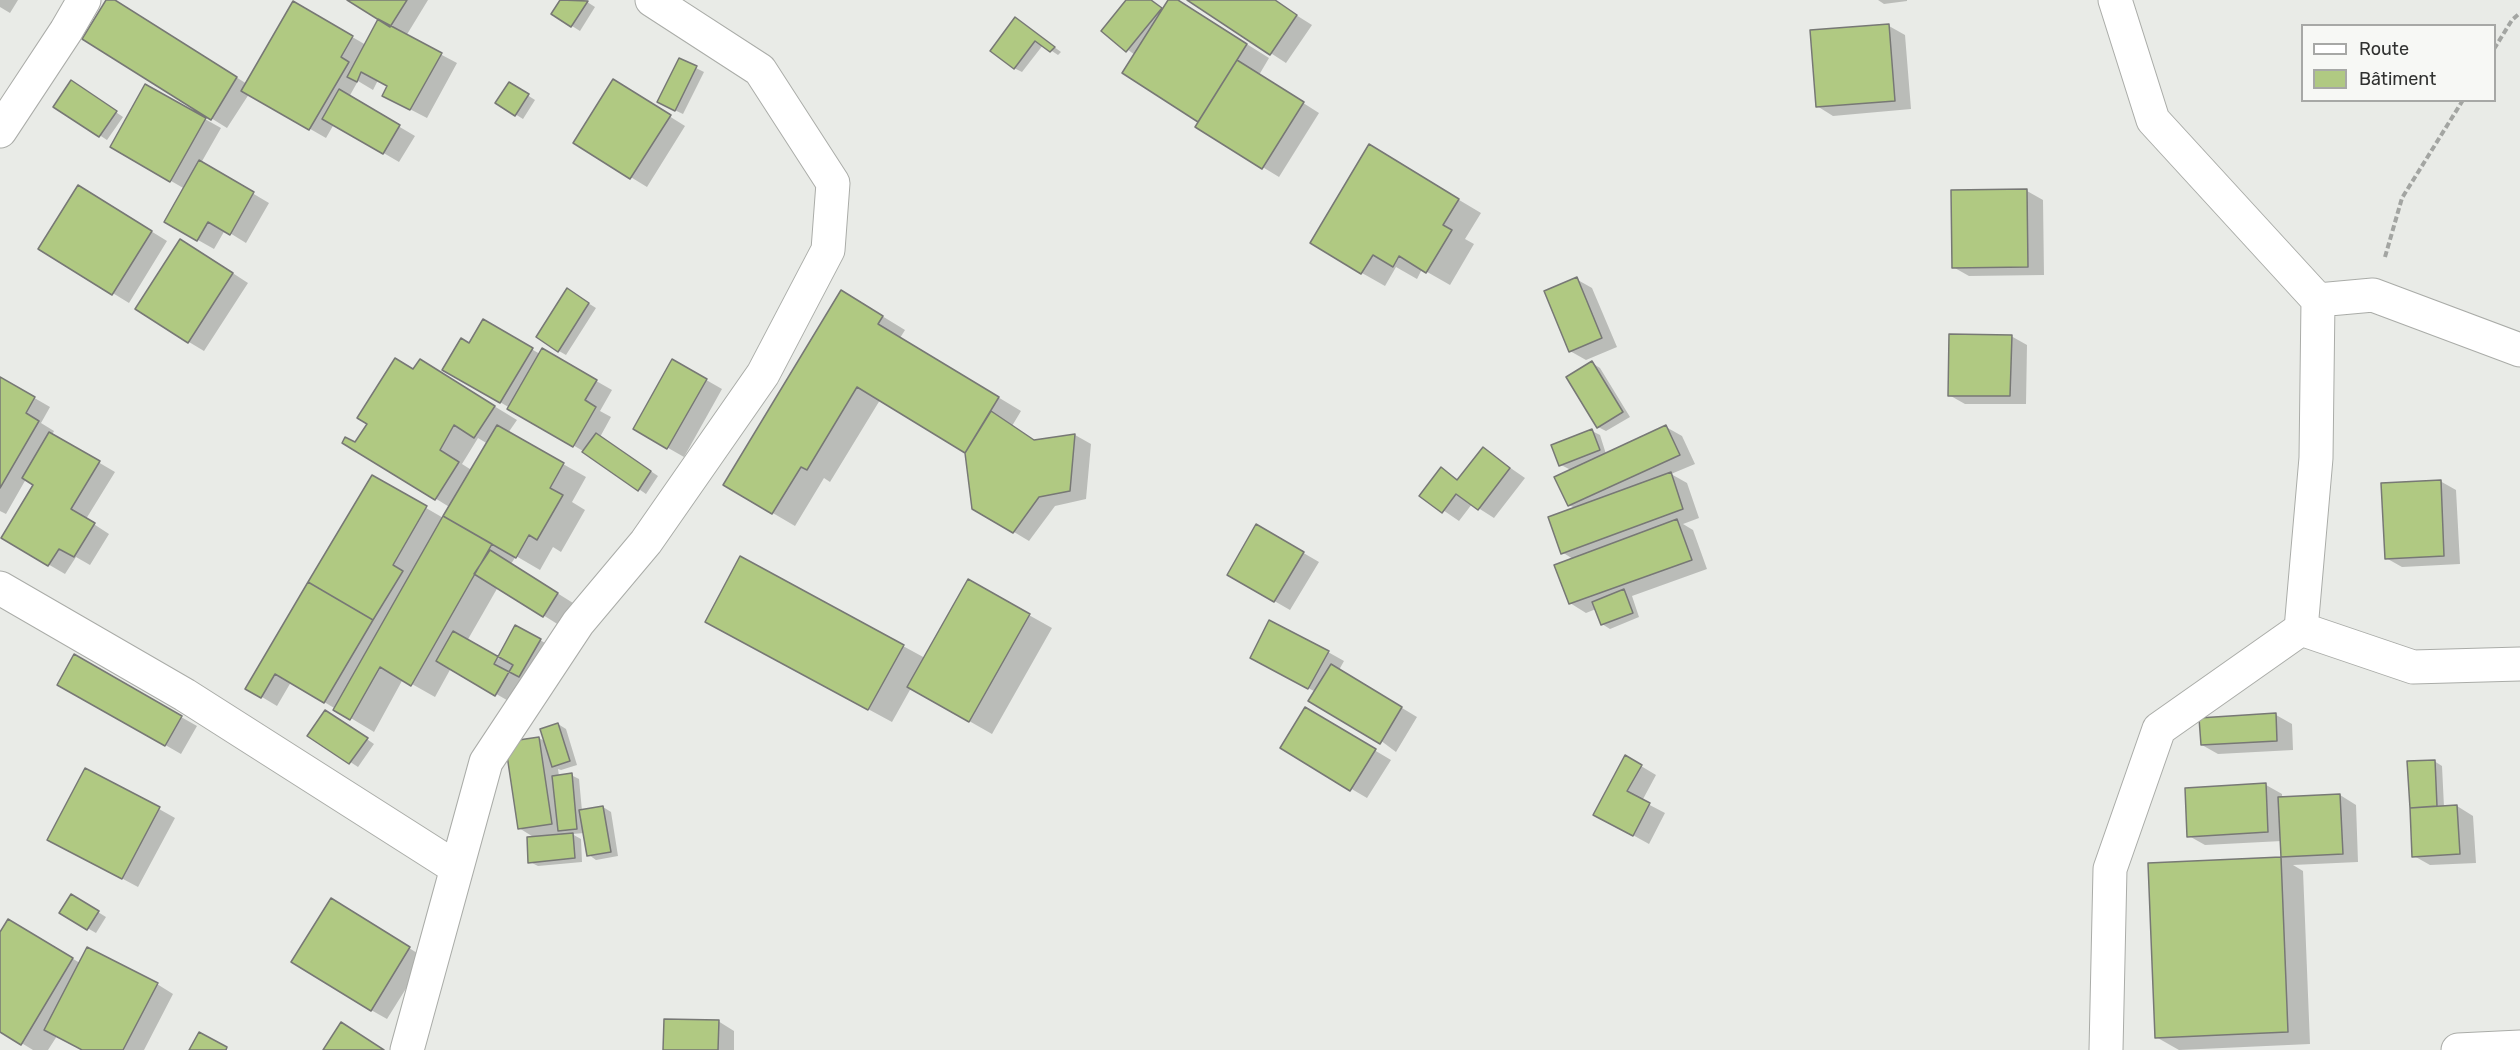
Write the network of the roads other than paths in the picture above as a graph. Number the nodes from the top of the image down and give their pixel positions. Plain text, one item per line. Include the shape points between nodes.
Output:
1 (84, 0) edge
2 (652, 0) edge
3 (2115, 0) edge
4 (0, 131) edge
5 (2318, 300) junction
6 (2520, 350) edge
7 (0, 588) edge
8 (2301, 629) junction
9 (2520, 664) edge
10 (455, 867) junction
11 (2520, 1047) edge
12 (407, 1050) edge
13 (2106, 1050) edge
14 (2458, 1050) edge

1 - 4 street
2 - 10 street via 759,70 833,183 828,250 763,374 646,542 578,623 486,762
3 - 5 street via 2153,120
5 - 6 street via 2373,295
5 - 8 street via 2316,458
7 - 10 street via 185,695
8 - 9 street via 2413,667
8 - 13 street via 2159,729 2110,869
10 - 12 street
11 - 14 street

